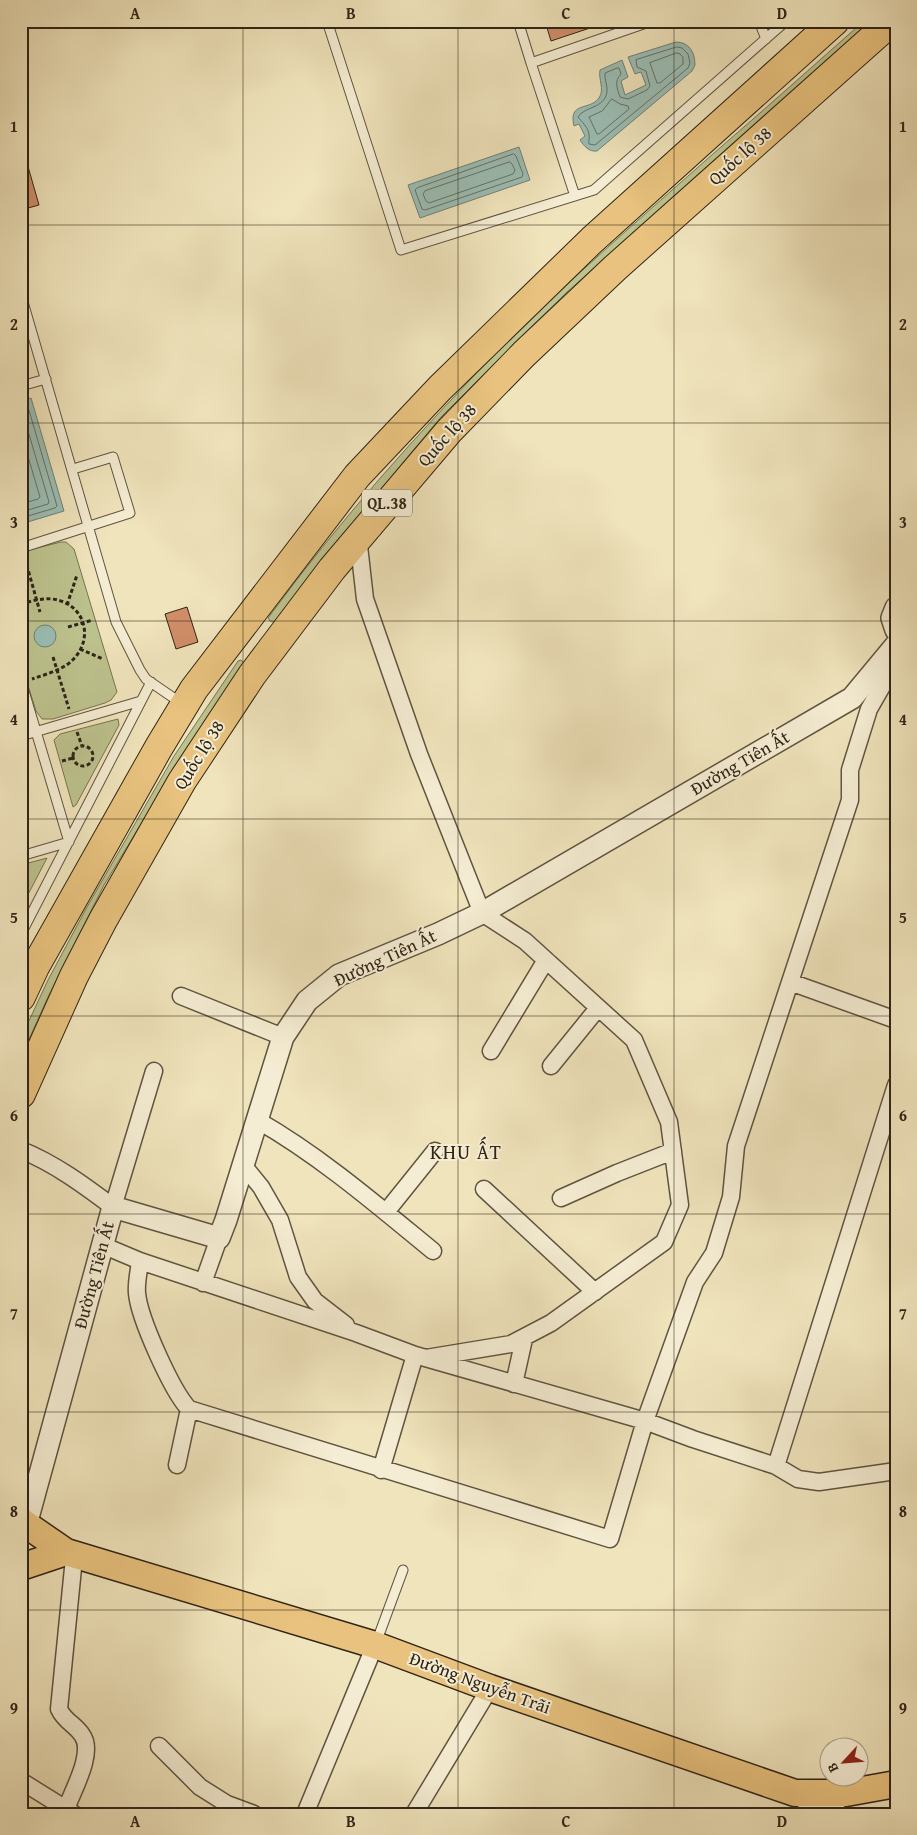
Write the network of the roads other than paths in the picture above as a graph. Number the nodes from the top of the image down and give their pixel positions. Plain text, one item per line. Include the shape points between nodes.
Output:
1 (327, 21) edge
2 (518, 21) edge
3 (652, 21) edge
4 (759, 21) edge
5 (786, 21) edge
6 (835, 21) edge
7 (892, 21) edge
8 (766, 39) junction
9 (531, 63) junction
10 (575, 196) junction
11 (21, 295) edge
12 (46, 379) junction
13 (21, 386) edge
14 (73, 469) junction
15 (89, 526) junction
16 (358, 537) junction
17 (21, 548) edge
18 (896, 608) edge
19 (240, 628) junction
20 (896, 630) edge
21 (896, 645) edge
22 (270, 651) junction
23 (896, 662) edge
24 (25, 680) edge
25 (151, 682) junction
26 (141, 701) junction
27 (183, 705) junction
28 (21, 720) edge
29 (36, 731) junction
30 (21, 736) edge
31 (69, 842) junction
32 (21, 856) edge
33 (482, 913) junction
34 (21, 934) edge
35 (546, 960) junction
36 (790, 982) junction
37 (181, 996) dead end
38 (21, 997) edge
39 (598, 1008) junction
40 (896, 1020) edge
41 (282, 1037) junction
42 (491, 1051) dead end
43 (551, 1066) dead end
44 (154, 1072) dead end
45 (21, 1094) edge
46 (895, 1095) edge
47 (257, 1120) junction
48 (21, 1150) edge
49 (435, 1151) dead end
50 (673, 1151) junction
51 (243, 1165) junction
52 (484, 1189) dead end
53 (561, 1198) dead end
54 (113, 1207) junction
55 (386, 1212) junction
56 (219, 1238) junction
57 (102, 1245) junction
58 (433, 1251) dead end
59 (140, 1262) junction
60 (203, 1283) junction
61 (595, 1292) junction
62 (356, 1334) junction
63 (524, 1339) junction
64 (421, 1357) junction
65 (514, 1384) junction
66 (189, 1409) junction
67 (645, 1421) junction
68 (177, 1465) dead end
69 (776, 1466) junction
70 (381, 1470) junction
71 (896, 1471) edge
72 (24, 1523) edge
73 (72, 1553) junction
74 (27, 1563) edge
75 (403, 1570) dead end
76 (375, 1645) junction
77 (490, 1688) junction
78 (159, 1746) dead end
79 (22, 1782) edge
80 (896, 1784) edge
81 (795, 1793) junction
82 (70, 1811) edge
83 (254, 1814) edge
84 (305, 1814) edge
85 (414, 1814) edge
86 (837, 1814) edge

1 - 10 lane via 401,250
2 - 9 lane
3 - 9 lane
4 - 8 lane
5 - 8 lane
6 - 19 highway, Quốc lộ 38 / QL.38 via 592,240 440,388 357,476
7 - 16 highway, Quốc lộ 38 / QL.38 via 615,268 531,348 449,431
8 - 10 lane via 600,186
9 - 10 lane
11 - 12 lane
12 - 13 lane
12 - 14 lane
14 - 15 lane
14 - 15 lane via 113,457 130,513
15 - 17 lane
15 - 25 lane via 116,622 140,670
16 - 22 highway, Quốc lộ 38 / QL.38
16 - 33 street via 365,599 419,754
18 - 20 street via 892,618
19 - 22 highway
19 - 27 highway, Quốc lộ 38 / QL.38
21 - 33 street, Đường Tiên Ất via 852,698
22 - 45 highway, Quốc lộ 38 / QL.38 via 182,781 102,920
23 - 36 street via 869,709 850,770 850,800
24 - 29 lane
25 - 26 lane
25 - 27 lane
26 - 29 lane
26 - 31 lane
27 - 38 highway, Quốc lộ 38 / QL.38
28 - 29 lane
29 - 30 lane
29 - 31 lane
31 - 32 lane
31 - 34 lane
33 - 35 street via 525,941
33 - 41 street, Đường Tiên Ất via 339,975 307,1001
35 - 39 street
35 - 42 street
36 - 40 street
36 - 67 street via 736,1146 731,1197 714,1253 694,1282
37 - 41 street
39 - 43 street
39 - 50 street via 634,1040 669,1122
41 - 47 street, Đường Tiên Ất
44 - 54 street
46 - 69 street
47 - 51 street, Đường Tiên Ất
47 - 55 street via 289,1138
48 - 54 street via 38,1157
49 - 55 street
50 - 53 street
50 - 61 street via 680,1205 664,1242
51 - 56 street, Đường Tiên Ất
51 - 62 street via 261,1187 280,1220 298,1277 315,1301
52 - 61 street
54 - 56 street, Đường Tiên Ất
54 - 57 street, Đường Tiên Ất
55 - 58 street
56 - 60 street
57 - 59 street
57 - 72 street, Đường Tiên Ất
59 - 60 street
59 - 66 street via 136,1292 145,1322 171,1384
60 - 62 street
61 - 63 street
62 - 64 street
63 - 64 street via 511,1344
63 - 65 street
64 - 65 street
64 - 70 street
65 - 67 street
66 - 68 street
66 - 70 street
67 - 69 street
67 - 70 street via 610,1539
69 - 71 street via 798,1478 819,1482
72 - 73 main road, Đường Nguyễn Trãi
73 - 74 main road
73 - 76 main road, Đường Nguyễn Trãi
73 - 82 street via 59,1709 63,1718 82,1734 87,1744 87,1755
75 - 76 lane
76 - 77 main road, Đường Nguyễn Trãi
76 - 84 street
77 - 81 main road, Đường Nguyễn Trãi
77 - 85 street
78 - 83 street via 200,1787 227,1804
79 - 82 street
80 - 81 main road, Đường Nguyễn Trãi via 840,1794
81 - 86 street

